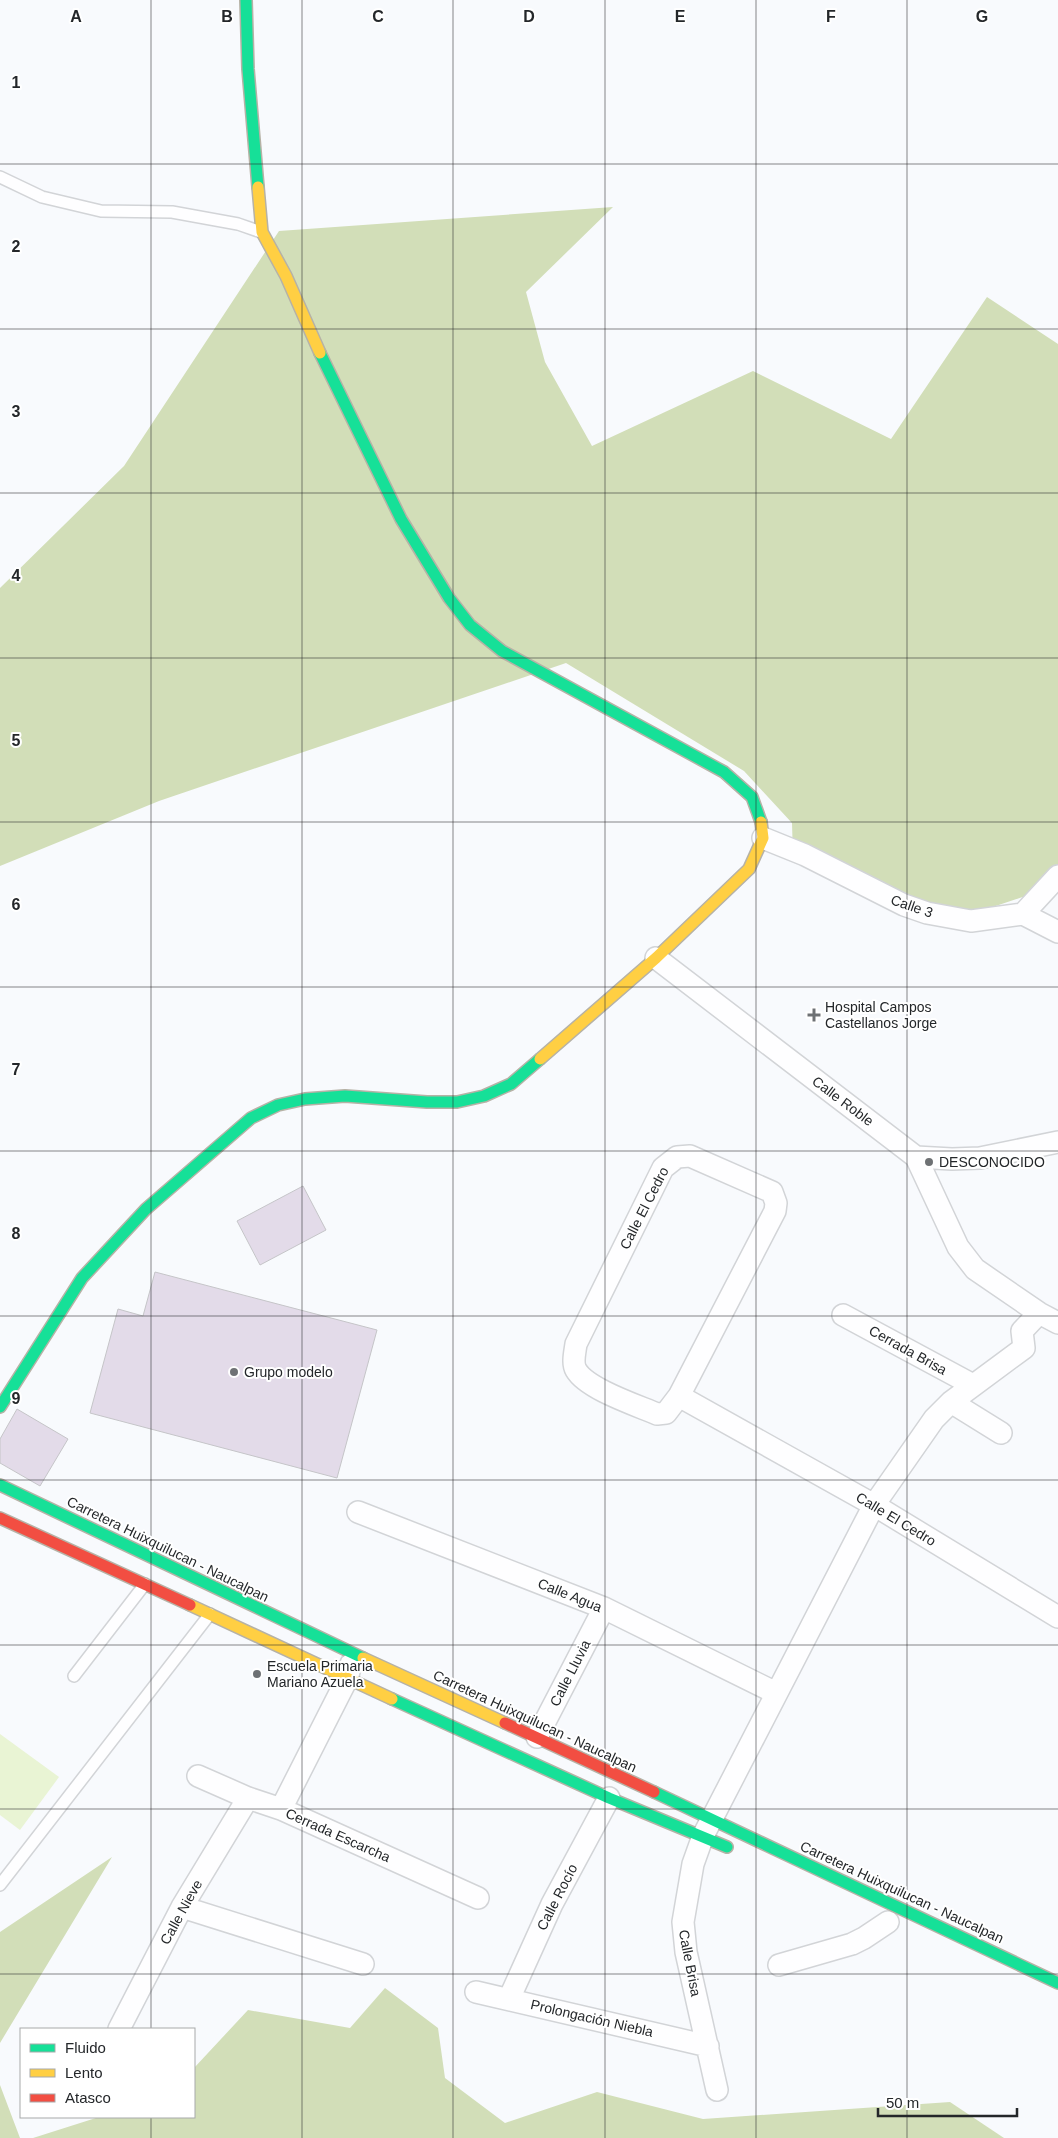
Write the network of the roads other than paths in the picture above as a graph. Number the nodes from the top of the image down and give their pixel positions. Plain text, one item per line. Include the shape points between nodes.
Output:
1 (246, 0) edge
2 (0, 177) edge
3 (262, 232) junction
4 (763, 838) junction
5 (1058, 876) edge
6 (1024, 914) junction
7 (1058, 932) edge
8 (656, 958) junction
9 (1058, 1142) edge
10 (916, 1157) junction
11 (1039, 1313) junction
12 (843, 1315) dead end
13 (1058, 1323) edge
14 (973, 1385) junction
15 (679, 1396) junction
16 (951, 1402) junction
17 (0, 1408) edge
18 (1001, 1433) dead end
19 (0, 1484) edge
20 (874, 1505) junction
21 (358, 1512) dead end
22 (0, 1518) edge
23 (145, 1584) junction
24 (604, 1608) junction
25 (210, 1614) junction
26 (1058, 1617) edge
27 (354, 1654) junction
28 (74, 1676) dead end
29 (347, 1679) junction
30 (776, 1693) junction
31 (537, 1737) junction
32 (198, 1776) dead end
33 (248, 1798) junction
34 (609, 1798) junction
35 (281, 1809) junction
36 (707, 1828) junction
37 (736, 1852) dead end
38 (0, 1885) edge
39 (478, 1898) dead end
40 (182, 1908) junction
41 (888, 1922) dead end
42 (363, 1964) dead end
43 (779, 1965) dead end
44 (1058, 1983) edge
45 (476, 1992) dead end
46 (509, 1999) junction
47 (119, 2028) edge
48 (708, 2046) junction
49 (717, 2090) dead end

1 - 3 main road via 248,69
2 - 3 lane via 42,197 101,211 172,212 238,224
3 - 4 main road via 401,519 449,598 470,625 502,651 724,772 752,797 761,819
4 - 6 street, Calle 3 via 927,913 971,921
4 - 8 main road via 749,869
5 - 6 street
6 - 7 street
8 - 10 street, Calle Roble
8 - 17 main road via 511,1084 484,1096 457,1102 345,1096 305,1099 278,1105 251,1118 146,1210 82,1278
9 - 10 street via 980,1158
10 - 11 street via 958,1247 975,1269
11 - 13 street
11 - 14 street, Calle Brisa via 1022,1330 1024,1348
12 - 14 street, Cerrada Brisa
14 - 16 street, Calle Brisa
15 - 15 street, Calle El Cedro via 776,1203 772,1192 690,1156 677,1157 663,1168 576,1344 574,1356 575,1369 582,1378 657,1414 666,1413
15 - 20 street, Calle El Cedro
16 - 18 street
16 - 20 street, Calle Brisa via 934,1419
19 - 27 main road, Carretera Huixquilucan - Naucalpan
20 - 26 street, Calle El Cedro
20 - 30 street, Calle Brisa
21 - 24 street, Calle Agua
22 - 23 main road, Carretera Huixquilucan - Naucalpan
23 - 25 main road, Carretera Huixquilucan - Naucalpan
23 - 28 lane
24 - 30 street, Calle Agua
24 - 31 street, Calle Lluvia
25 - 29 main road, Carretera Huixquilucan - Naucalpan
25 - 38 lane
27 - 29 street
27 - 31 main road, Carretera Huixquilucan - Naucalpan
29 - 34 main road, Carretera Huixquilucan - Naucalpan
29 - 35 street
30 - 36 street, Calle Brisa
31 - 36 main road, Carretera Huixquilucan - Naucalpan
32 - 33 street, Cerrada Escarcha
33 - 35 street, Cerrada Escarcha
33 - 40 street, Calle Nieve
34 - 36 main road, Carretera Huixquilucan - Naucalpan
34 - 46 street, Calle Rocío via 552,1904
35 - 39 street, Cerrada Escarcha
36 - 37 main road, Carretera Huixquilucan - Naucalpan
36 - 44 main road, Carretera Huixquilucan - Naucalpan
36 - 48 street, Calle Brisa via 693,1864 682,1922
40 - 42 street
40 - 47 street, Calle Nieve
41 - 43 street via 852,1944
45 - 46 street, Prolongación Niebla
46 - 48 street, Prolongación Niebla
48 - 49 street, Calle Brisa

